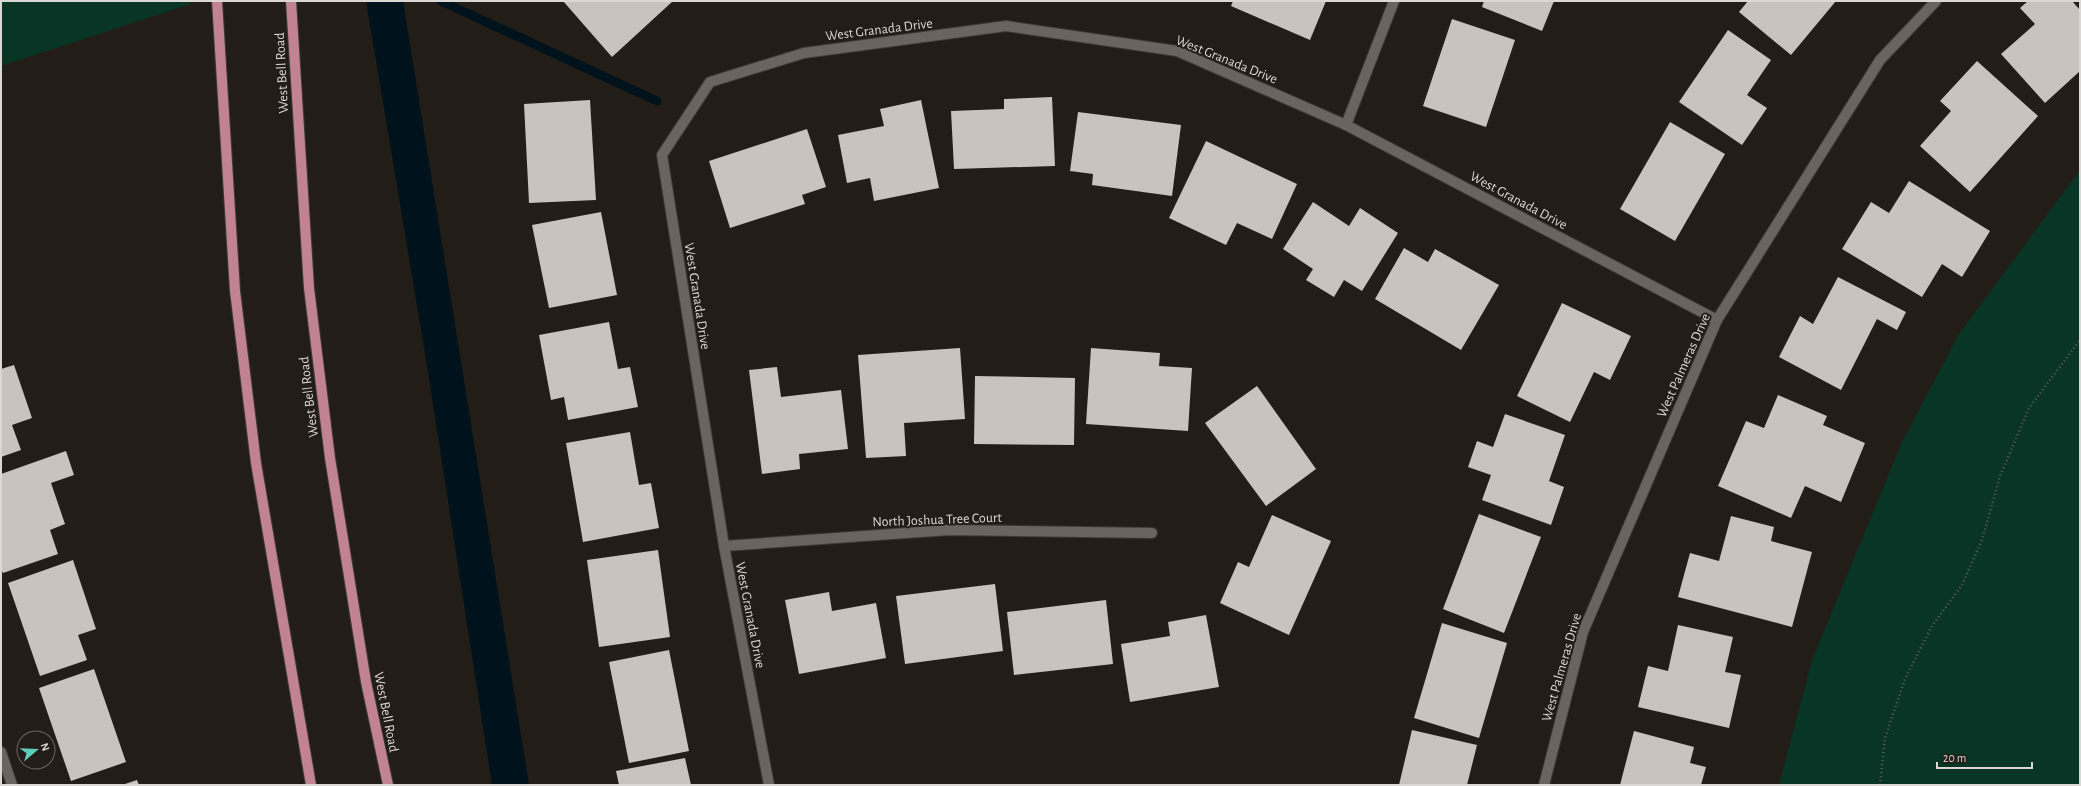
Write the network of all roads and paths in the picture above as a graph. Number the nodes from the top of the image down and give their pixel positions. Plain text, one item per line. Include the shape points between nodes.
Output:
1 (217, 1) edge
2 (291, 1) edge
3 (1394, 1) edge
4 (1936, 1) edge
5 (1346, 125) junction
6 (1717, 320) junction
7 (2080, 340) edge
8 (1152, 533) dead end
9 (724, 546) junction
10 (1, 752) edge
11 (12, 785) edge
12 (311, 785) edge
13 (388, 785) edge
14 (769, 785) edge
15 (1544, 785) edge
16 (1880, 785) edge

1 - 12 main road via 235,291 256,463
2 - 13 main road, West Bell Road via 309,288 329,451 366,682
3 - 5 street
4 - 6 street, West Palmeras Drive via 1880,60
5 - 6 street, West Granada Drive
5 - 9 street, West Granada Drive via 1177,51 1006,26 804,53 710,82 662,156
6 - 15 street, West Palmeras Drive via 1583,632
7 - 16 path via 2029,408 2000,476 1982,540 1962,585 1932,626 1905,679 1885,738
8 - 9 street, North Joshua Tree Court via 949,530
9 - 14 street, West Granada Drive
10 - 11 street

